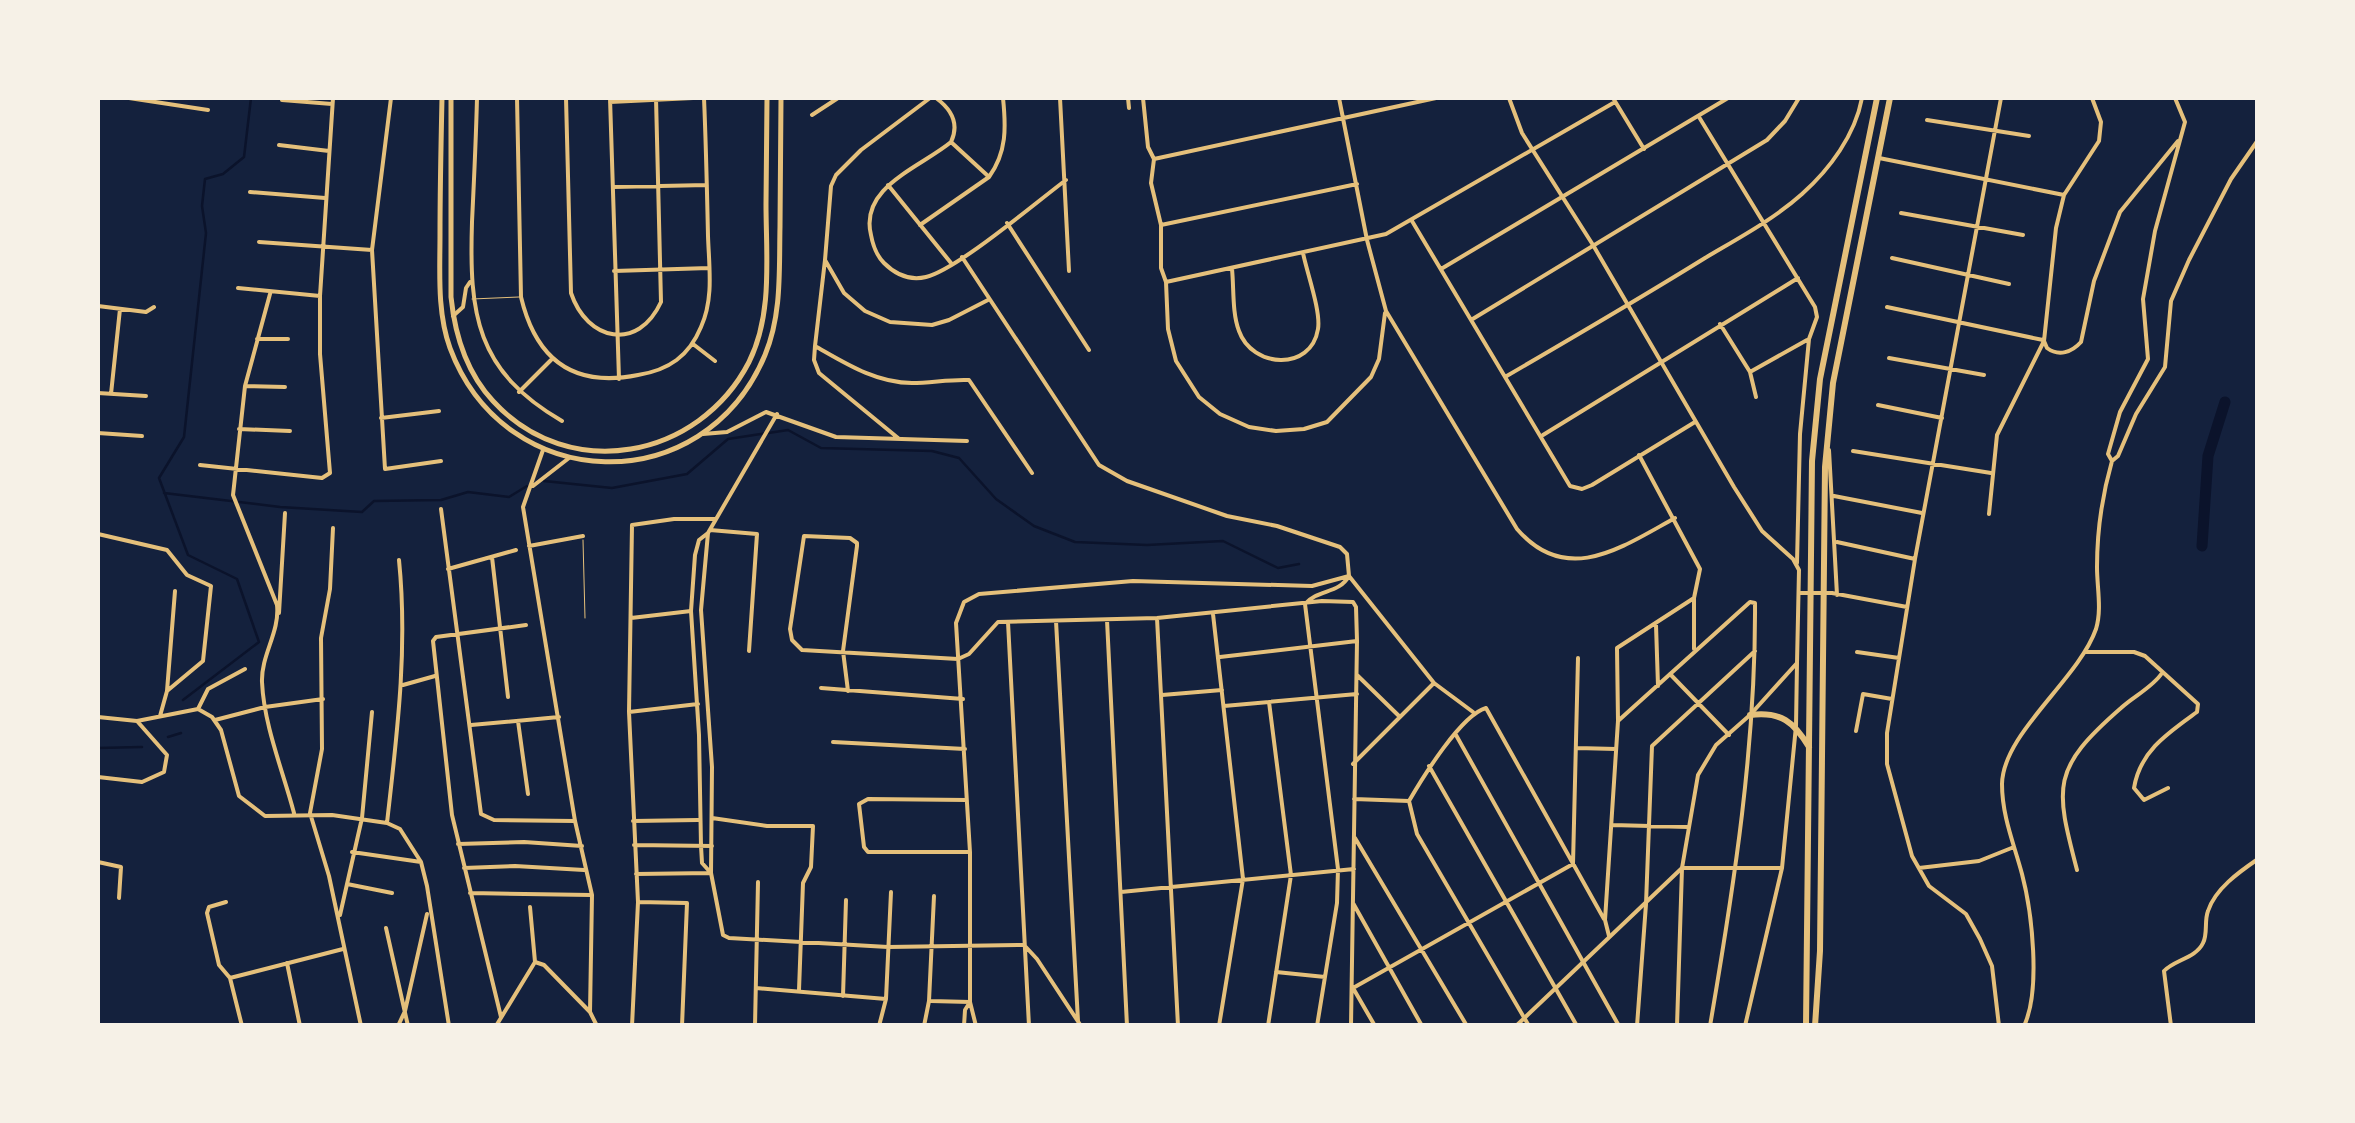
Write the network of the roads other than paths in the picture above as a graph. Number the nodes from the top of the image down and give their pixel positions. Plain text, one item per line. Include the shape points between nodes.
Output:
1 (129, 98) edge
2 (186, 98) edge
3 (391, 98) edge
4 (442, 98) edge
5 (451, 98) edge
6 (476, 98) edge
7 (517, 98) edge
8 (566, 98) edge
9 (693, 98) edge
10 (704, 98) edge
11 (767, 98) edge
12 (782, 98) edge
13 (838, 98) edge
14 (933, 98) edge
15 (1003, 98) edge
16 (1060, 98) edge
17 (1128, 98) edge
18 (1142, 98) edge
19 (1339, 98) edge
20 (1436, 98) edge
21 (1509, 98) edge
22 (1728, 98) edge
23 (1862, 98) edge
24 (1877, 98) edge
25 (1890, 98) edge
26 (2001, 98) edge
27 (2092, 98) edge
28 (2175, 98) edge
29 (656, 99) edge
30 (1799, 99) edge
31 (282, 100) dead end
32 (610, 100) edge
33 (1614, 100) edge
34 (332, 101) edge
35 (945, 101) edge
36 (185, 106) junction
37 (1129, 108) dead end
38 (208, 110) dead end
39 (812, 115) dead end
40 (1699, 117) junction
41 (1343, 118) junction
42 (1927, 120) dead end
43 (1995, 131) junction
44 (2029, 136) dead end
45 (2180, 139) junction
46 (2258, 140) edge
47 (951, 142) junction
48 (279, 145) dead end
49 (1532, 149) junction
50 (1644, 150) junction
51 (330, 151) junction
52 (1878, 158) junction
53 (1154, 159) junction
54 (1729, 164) junction
55 (989, 177) junction
56 (1066, 180) junction
57 (1986, 180) junction
58 (1357, 184) junction
59 (888, 185) junction
60 (660, 186) junction
61 (707, 186) junction
62 (614, 187) junction
63 (250, 192) dead end
64 (2064, 195) junction
65 (1563, 197) junction
66 (327, 198) junction
67 (1902, 214) dead end
68 (1412, 220) junction
69 (1764, 222) junction
70 (1008, 224) junction
71 (920, 225) junction
72 (1161, 226) junction
73 (1977, 227) junction
74 (2023, 235) dead end
75 (1367, 240) junction
76 (259, 242) dead end
77 (1593, 245) junction
78 (324, 246) junction
79 (372, 250) junction
80 (1303, 253) junction
81 (962, 257) junction
82 (1892, 258) dead end
83 (824, 260) junction
84 (952, 264) junction
85 (709, 268) junction
86 (662, 269) junction
87 (1232, 269) junction
88 (1441, 269) junction
89 (614, 271) junction
90 (1070, 271) dead end
91 (1968, 275) junction
92 (1798, 278) junction
93 (470, 282) junction
94 (1166, 282) junction
95 (2009, 284) dead end
96 (238, 288) dead end
97 (270, 294) junction
98 (320, 296) junction
99 (522, 297) junction
100 (1837, 298) junction
101 (472, 299) junction
102 (989, 299) junction
103 (98, 306) edge
104 (1627, 306) junction
105 (154, 307) dead end
106 (1887, 307) dead end
107 (120, 309) junction
108 (1386, 311) junction
109 (453, 316) junction
110 (1471, 320) junction
111 (1960, 321) junction
112 (1720, 324) junction
113 (1844, 324) junction
114 (618, 335) junction
115 (257, 339) junction
116 (288, 339) dead end
117 (1809, 339) junction
118 (2044, 340) junction
119 (693, 344) junction
120 (815, 346) junction
121 (1088, 350) dead end
122 (553, 358) junction
123 (1890, 358) dead end
124 (715, 361) dead end
125 (1660, 364) junction
126 (1951, 370) junction
127 (1750, 372) junction
128 (1984, 376) dead end
129 (1505, 377) junction
130 (618, 379) junction
131 (246, 386) junction
132 (285, 386) dead end
133 (520, 392) junction
134 (98, 393) edge
135 (111, 394) junction
136 (146, 396) dead end
137 (1756, 397) dead end
138 (1878, 405) dead end
139 (439, 411) dead end
140 (776, 414) junction
141 (380, 418) junction
142 (1942, 418) junction
143 (562, 421) dead end
144 (1695, 422) junction
145 (239, 428) junction
146 (290, 431) dead end
147 (98, 433) edge
148 (703, 434) junction
149 (142, 436) dead end
150 (1541, 436) junction
151 (898, 439) junction
152 (967, 441) dead end
153 (1828, 444) junction
154 (543, 450) junction
155 (1853, 451) dead end
156 (1639, 454) junction
157 (568, 458) junction
158 (1800, 458) junction
159 (442, 461) dead end
160 (2112, 461) junction
161 (1812, 463) junction
162 (1933, 464) junction
163 (200, 465) dead end
164 (235, 470) junction
165 (1032, 473) dead end
166 (1990, 473) junction
167 (532, 486) junction
168 (1834, 496) junction
169 (441, 508) dead end
170 (285, 513) dead end
171 (1924, 513) junction
172 (1988, 514) dead end
173 (1675, 518) junction
174 (716, 519) junction
175 (332, 528) dead end
176 (709, 532) junction
177 (98, 534) edge
178 (583, 536) joint
179 (1835, 541) junction
180 (529, 546) junction
181 (516, 550) dead end
182 (492, 557) junction
183 (1915, 559) junction
184 (399, 560) dead end
185 (1798, 563) junction
186 (448, 570) junction
187 (1349, 576) junction
188 (176, 591) dead end
189 (1799, 593) junction
190 (1836, 595) junction
191 (1694, 598) junction
192 (1305, 604) junction
193 (1906, 607) junction
194 (691, 611) junction
195 (1212, 612) junction
196 (278, 618) junction
197 (586, 618) dead end
198 (630, 618) junction
199 (1157, 618) junction
200 (1107, 620) junction
201 (1056, 621) junction
202 (1008, 622) junction
203 (526, 625) dead end
204 (1656, 625) junction
205 (498, 629) junction
206 (459, 634) junction
207 (1357, 641) junction
208 (1311, 646) junction
209 (1694, 650) junction
210 (1756, 650) junction
211 (749, 651) dead end
212 (843, 651) junction
213 (1857, 652) dead end
214 (2086, 652) junction
215 (1220, 657) junction
216 (1578, 658) dead end
217 (1899, 658) junction
218 (958, 660) junction
219 (1798, 663) junction
220 (245, 669) dead end
221 (2162, 671) junction
222 (1670, 674) junction
223 (1356, 675) junction
224 (435, 676) junction
225 (1434, 683) junction
226 (403, 685) junction
227 (1658, 686) junction
228 (821, 688) dead end
229 (848, 690) junction
230 (1222, 690) junction
231 (167, 691) junction
232 (1356, 694) junction
233 (1161, 695) junction
234 (1317, 697) junction
235 (508, 698) dead end
236 (1892, 698) junction
237 (323, 699) junction
238 (962, 700) junction
239 (1269, 702) junction
240 (1698, 703) junction
241 (698, 704) junction
242 (1224, 706) junction
243 (265, 707) junction
244 (195, 708) junction
245 (372, 712) dead end
246 (630, 712) junction
247 (1474, 712) junction
248 (162, 715) junction
249 (1750, 715) junction
250 (98, 717) edge
251 (1400, 717) junction
252 (559, 718) junction
253 (216, 720) junction
254 (137, 721) junction
255 (518, 721) junction
256 (1618, 722) junction
257 (471, 725) junction
258 (1796, 726) junction
259 (1856, 731) dead end
260 (710, 734) junction
261 (699, 735) junction
262 (1456, 735) junction
263 (1729, 735) junction
264 (832, 742) dead end
265 (1577, 748) junction
266 (1809, 748) junction
267 (1616, 749) junction
268 (966, 750) junction
269 (1352, 764) junction
270 (1428, 766) junction
271 (98, 777) edge
272 (1809, 788) junction
273 (2168, 788) dead end
274 (98, 790) edge
275 (528, 794) dead end
276 (1354, 799) junction
277 (1822, 799) junction
278 (968, 800) junction
279 (1409, 801) junction
280 (294, 813) junction
281 (310, 814) junction
282 (362, 818) junction
283 (712, 818) junction
284 (700, 820) junction
285 (575, 821) junction
286 (633, 821) junction
287 (387, 822) junction
288 (1612, 825) junction
289 (1649, 826) junction
290 (1690, 826) junction
291 (1355, 838) junction
292 (458, 844) junction
293 (634, 844) junction
294 (582, 846) junction
295 (701, 846) junction
296 (712, 846) junction
297 (2014, 847) junction
298 (352, 852) junction
299 (970, 852) junction
300 (2258, 859) edge
301 (98, 862) edge
302 (421, 862) junction
303 (1573, 864) junction
304 (464, 868) junction
305 (1682, 868) junction
306 (1736, 868) junction
307 (1782, 868) junction
308 (1919, 868) junction
309 (1338, 869) junction
310 (1354, 869) junction
311 (586, 870) junction
312 (2077, 870) dead end
313 (711, 872) junction
314 (636, 874) junction
315 (1291, 875) junction
316 (1243, 878) junction
317 (758, 882) dead end
318 (347, 884) junction
319 (1538, 884) junction
320 (1172, 887) junction
321 (392, 892) dead end
322 (891, 892) dead end
323 (1121, 892) junction
324 (470, 893) junction
325 (592, 895) junction
326 (934, 896) dead end
327 (119, 898) dead end
328 (846, 900) dead end
329 (226, 902) dead end
330 (638, 902) junction
331 (1352, 902) junction
332 (1506, 902) junction
333 (1646, 904) junction
334 (530, 907) dead end
335 (428, 909) junction
336 (339, 920) junction
337 (1605, 920) junction
338 (1469, 923) junction
339 (386, 928) dead end
340 (1610, 938) junction
341 (757, 939) junction
342 (799, 942) junction
343 (972, 944) junction
344 (843, 945) junction
345 (1024, 945) junction
346 (888, 947) junction
347 (932, 947) junction
348 (1424, 948) junction
349 (343, 949) junction
350 (536, 962) junction
351 (1585, 962) junction
352 (288, 964) junction
353 (1390, 968) junction
354 (1276, 972) junction
355 (230, 978) junction
356 (1325, 978) junction
357 (756, 988) junction
358 (1352, 988) junction
359 (1557, 989) junction
360 (798, 990) junction
361 (843, 996) junction
362 (886, 999) junction
363 (929, 1001) junction
364 (970, 1002) junction
365 (405, 1011) junction
366 (590, 1012) junction
367 (502, 1016) junction
368 (1525, 1018) junction
369 (1079, 1024) edge
370 (241, 1025) edge
371 (300, 1026) edge
372 (361, 1026) edge
373 (398, 1026) edge
374 (408, 1026) edge
375 (449, 1026) edge
376 (496, 1026) edge
377 (598, 1026) edge
378 (632, 1026) edge
379 (682, 1026) edge
380 (755, 1026) edge
381 (879, 1026) edge
382 (924, 1026) edge
383 (964, 1026) edge
384 (976, 1026) edge
385 (1028, 1026) edge
386 (1127, 1026) edge
387 (1178, 1026) edge
388 (1219, 1026) edge
389 (1268, 1026) edge
390 (1317, 1026) edge
391 (1351, 1026) edge
392 (1375, 1026) edge
393 (1422, 1026) edge
394 (1467, 1026) edge
395 (1516, 1026) edge
396 (1529, 1026) edge
397 (1577, 1026) edge
398 (1619, 1026) edge
399 (1637, 1026) edge
400 (1676, 1026) edge
401 (1710, 1026) edge
402 (1745, 1026) edge
403 (1806, 1026) edge
404 (1815, 1026) edge
405 (1999, 1026) edge
406 (2024, 1026) edge
407 (2171, 1026) edge

1 - 36 street
2 - 36 street
3 - 79 street
4 - 154 main road via 440,290 450,346 484,404
5 - 109 main road
6 - 93 street
7 - 99 street
8 - 114 street via 571,293 587,322
9 - 29 street
10 - 61 street
11 - 109 main road via 766,297 757,342 728,392 688,430 612,452 576,449 530,431 493,402 473,374
12 - 148 main road via 779,303 758,369 734,406
13 - 39 street
14 - 35 street
14 - 83 street via 836,175
15 - 55 street via 1005,138
16 - 56 street
17 - 37 street
18 - 53 street
19 - 41 street
20 - 41 street
21 - 49 street
22 - 40 street
23 - 69 street via 1830,165
24 - 100 highway
25 - 52 highway
26 - 43 street
27 - 64 street via 2101,122 2099,142
28 - 45 street via 2185,122
29 - 32 street
29 - 60 street
30 - 54 street via 1768,140
31 - 34 street
32 - 62 street
33 - 49 street
33 - 50 street
34 - 51 street
35 - 47 street via 955,124
36 - 38 street
40 - 50 street
40 - 54 street
41 - 53 street
41 - 58 street
42 - 43 street
43 - 44 street
43 - 57 street
45 - 118 street via 2120,212 2094,281 2081,342 2056,352
45 - 160 street via 2142,299 2148,359 2120,412 2108,454
46 - 160 street via 2188,260 2171,301 2165,367
47 - 55 street
47 - 59 street
48 - 51 street
49 - 65 street
49 - 68 street
50 - 65 street
51 - 66 street
52 - 57 street
52 - 113 highway
53 - 72 street via 1151,183
54 - 69 street
54 - 77 street
55 - 71 street
56 - 70 street
56 - 90 street
57 - 64 street
57 - 73 street
58 - 72 street
58 - 75 street
59 - 71 street
59 - 84 street via 874,200 869,228 878,257 903,276 918,278
60 - 61 street
60 - 62 street
60 - 86 street
61 - 85 street
62 - 89 street
63 - 66 street
64 - 118 street
65 - 77 street
65 - 88 street
66 - 78 street
67 - 73 street
68 - 75 street
68 - 88 street
69 - 92 street
69 - 104 street
70 - 81 street
70 - 121 street
71 - 84 street
72 - 94 street
73 - 74 street
73 - 91 street
75 - 80 street
75 - 108 street
76 - 78 street
77 - 104 street
77 - 110 street
78 - 79 street
78 - 98 street
79 - 141 street
80 - 87 street
80 - 87 street via 1319,326 1312,347 1286,361 1254,352 1239,332
81 - 84 street
81 - 102 street
82 - 91 street
83 - 102 street via 844,293 890,322 932,325
83 - 120 street
85 - 86 street
85 - 119 street via 708,306
86 - 89 street
86 - 114 street via 655,314
87 - 94 street
88 - 110 street
89 - 114 street
91 - 95 street
91 - 111 street
92 - 112 street
92 - 117 street via 1817,318
93 - 101 street
93 - 109 street via 464,306
94 - 108 street via 1168,330 1186,381 1220,414 1276,431 1327,422 1352,400 1379,359
96 - 97 street
97 - 98 street
97 - 115 street
98 - 164 street via 330,473 322,478
99 - 101 lane
99 - 122 street via 536,340
100 - 113 highway via 1846,300
100 - 161 highway
101 - 133 street via 490,351
102 - 187 street via 1098,465 1226,516 1340,548
103 - 107 street
104 - 125 street
104 - 129 street
105 - 107 street
106 - 111 street
107 - 135 street
108 - 173 street via 1517,529 1536,547 1560,558 1594,558
110 - 129 street
111 - 118 street
111 - 126 street
112 - 125 street
112 - 127 street
113 - 153 highway
114 - 130 street
115 - 116 street
115 - 131 street
117 - 127 street
117 - 158 street
118 - 166 street via 1997,434
119 - 124 street
119 - 130 street via 661,369
120 - 151 street via 819,373
120 - 165 street via 881,378 969,380
122 - 130 street via 588,378
122 - 133 street
123 - 126 street
125 - 144 street
125 - 150 street
126 - 128 street
126 - 142 street
127 - 137 street
129 - 150 street
131 - 132 street
131 - 145 street
133 - 143 street
134 - 135 street
135 - 136 street
138 - 142 street
139 - 141 street
140 - 148 street via 764,412 727,432
140 - 151 street via 836,437
140 - 174 street
141 - 159 street via 386,468
142 - 162 street
144 - 156 street
144 - 185 street via 1754,519
145 - 146 street
145 - 164 street
147 - 149 street
148 - 157 main road via 633,462
150 - 156 street via 1570,486 1582,490
151 - 152 street
153 - 168 street
153 - 277 highway
154 - 157 main road
154 - 167 street
155 - 162 street
156 - 173 street
157 - 167 street
158 - 161 street
158 - 185 street
160 - 214 street via 2100,516 2097,626
161 - 266 highway
162 - 166 street
162 - 171 street
163 - 164 street
164 - 196 street via 234,502
166 - 172 street
167 - 180 street via 523,503
168 - 171 street
168 - 179 street
169 - 186 street
170 - 196 street
171 - 183 street
173 - 191 street via 1700,568
174 - 176 street
174 - 198 street via 632,524
175 - 237 street via 321,638
176 - 194 street via 695,556
176 - 211 street via 757,534
176 - 260 street via 701,610
177 - 231 street via 166,550 187,575 211,586 203,661
178 - 180 street
178 - 197 lane
179 - 183 street
179 - 190 street
180 - 252 street
181 - 182 street
182 - 186 street
182 - 205 street
183 - 193 street
184 - 226 street
185 - 189 street
186 - 206 street
187 - 192 street via 1342,587
187 - 218 street via 1312,586 1132,581 978,594 964,602 956,624
187 - 225 street
188 - 231 street
189 - 190 street
189 - 219 street
190 - 193 street
191 - 204 street
191 - 209 street
192 - 195 street
192 - 207 street via 1353,602
192 - 208 street
193 - 217 street
194 - 198 street
194 - 241 street
195 - 199 street
195 - 215 street
196 - 243 street via 266,652
198 - 246 street
199 - 200 street
199 - 233 street
200 - 201 street
200 - 323 street
201 - 202 street
201 - 369 street
202 - 218 street via 992,625
202 - 345 street
203 - 205 street
204 - 227 street
204 - 256 street via 1617,648
205 - 206 street
205 - 235 street
206 - 224 street via 433,642
206 - 257 street
207 - 208 street
207 - 223 street
208 - 215 street
208 - 234 street
209 - 210 street via 1753,601
209 - 222 street
210 - 240 street
210 - 249 street
212 - 212 street via 857,546 854,539 804,536 792,640 802,650
212 - 218 street
212 - 229 street
213 - 217 street
214 - 221 street via 2134,652
214 - 297 street via 2006,759 2002,786
215 - 230 street
216 - 265 street
217 - 236 street
218 - 238 street
219 - 249 street
219 - 258 street
220 - 244 street via 205,691
221 - 273 street via 2199,708 2158,741 2136,773 2134,788 2144,800
221 - 312 street via 2092,736 2066,772 2061,801
222 - 227 street
222 - 240 street
223 - 232 street
223 - 251 street
224 - 226 street
224 - 292 street
225 - 247 street
225 - 251 street
226 - 287 street
227 - 256 street
228 - 229 street
229 - 238 street
230 - 233 street
230 - 242 street
231 - 248 street
232 - 234 street
232 - 269 street
233 - 320 street
234 - 239 street
234 - 309 street
236 - 259 street via 1863,694
236 - 308 street via 1887,764
237 - 243 street
237 - 281 street
238 - 268 street
239 - 242 street
239 - 315 street
240 - 263 street
240 - 289 street via 1652,746
241 - 246 street
241 - 261 street
242 - 316 street
243 - 253 street
243 - 280 street
244 - 248 street
244 - 253 street
245 - 282 street
246 - 286 street
247 - 262 street
247 - 303 street via 1486,708
248 - 254 street
249 - 258 highway via 1773,714
249 - 263 street
249 - 306 street
250 - 254 street
251 - 269 street
252 - 255 street
252 - 285 street
253 - 280 street via 239,796 265,816
254 - 271 street via 168,755 164,772 142,782
255 - 257 street
255 - 275 street
256 - 267 street
257 - 285 street via 480,814 490,820
258 - 266 highway
258 - 307 street
260 - 261 street
260 - 283 street
261 - 284 street
262 - 270 street
262 - 319 street
263 - 290 street via 1698,775
264 - 268 street
265 - 267 street
265 - 303 street
266 - 272 highway
267 - 288 street
268 - 278 street
269 - 276 street
270 - 279 street
270 - 332 street
271 - 274 street
272 - 277 highway via 1812,802
272 - 403 highway
276 - 279 street
276 - 291 street
277 - 404 highway
278 - 299 street
278 - 299 street via 859,804 864,848 871,853
279 - 338 street via 1417,834
280 - 281 street
281 - 282 street
281 - 336 street
282 - 287 street
282 - 298 street
283 - 296 street
283 - 342 street via 813,826
284 - 286 street
284 - 295 street
285 - 294 street
286 - 293 street
287 - 302 street via 404,834
288 - 289 street
288 - 337 street
289 - 290 street
289 - 333 street
290 - 305 street
291 - 310 street
291 - 348 street
292 - 294 street
292 - 304 street
293 - 295 street
293 - 314 street
294 - 311 street
295 - 296 street
295 - 313 street
296 - 313 street
297 - 308 street via 1979,861
297 - 406 street via 2028,902 2032,975
298 - 302 street
298 - 318 street
299 - 343 street
300 - 407 street via 2228,881 2209,908 2196,952 2164,971
301 - 327 street via 120,867
302 - 335 street
303 - 319 street
303 - 337 street
304 - 311 street
304 - 324 street
305 - 306 street
305 - 333 street
305 - 400 street
306 - 307 street
306 - 401 street
307 - 402 street
308 - 405 street via 1930,886 1966,914 1980,939 1992,966
309 - 310 street
309 - 315 street
309 - 356 street
310 - 331 street
311 - 325 street
313 - 314 street
313 - 341 street via 723,935
314 - 330 street
315 - 316 street
315 - 354 street
316 - 320 street
316 - 388 street
317 - 341 street
318 - 321 street
318 - 336 street
319 - 332 street
319 - 351 street
320 - 323 street
320 - 387 street
322 - 346 street
323 - 386 street
324 - 325 street
324 - 367 street
325 - 366 street
326 - 347 street
328 - 344 street
329 - 355 street via 207,914 219,965
330 - 378 street
330 - 379 street via 686,903
331 - 353 street
331 - 358 street
332 - 338 street
332 - 359 street
333 - 340 street
333 - 399 street
334 - 350 street
335 - 365 street
335 - 375 street
336 - 349 street
337 - 340 street
338 - 348 street
338 - 368 street
339 - 365 street
340 - 351 street
341 - 342 street
341 - 357 street
342 - 344 street
342 - 360 street
343 - 345 street
343 - 347 street
343 - 364 street
344 - 346 street
344 - 361 street
345 - 369 street
345 - 385 street
346 - 347 street
346 - 362 street
347 - 363 street
348 - 353 street
348 - 394 street
349 - 352 street
349 - 372 street
350 - 366 street
350 - 367 street
351 - 359 street
351 - 398 street
352 - 355 street
352 - 371 street
353 - 358 street
353 - 393 street
354 - 356 street
354 - 389 street
355 - 370 street
356 - 390 street
357 - 360 street
357 - 380 street
358 - 391 street
358 - 392 street
359 - 368 street
359 - 397 street
360 - 361 street
361 - 362 street
362 - 381 street
363 - 364 street
363 - 382 street
364 - 383 street
364 - 384 street
365 - 373 street
365 - 374 street
366 - 377 street
367 - 376 street
368 - 395 street
368 - 396 street

